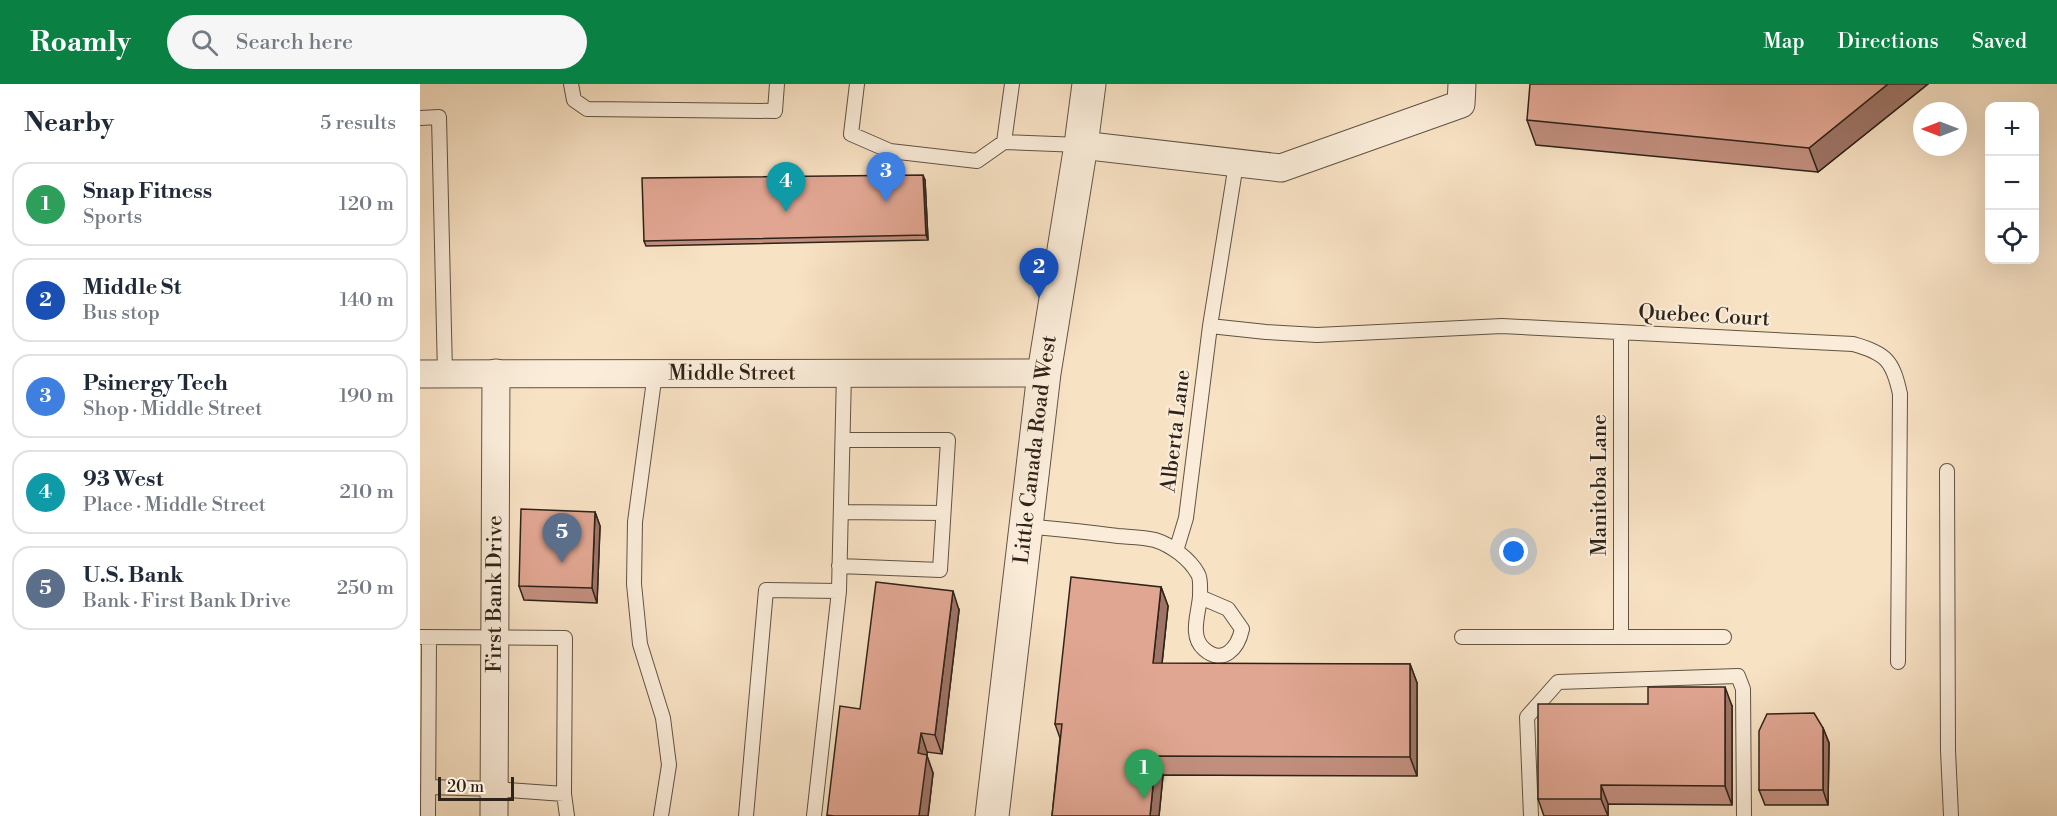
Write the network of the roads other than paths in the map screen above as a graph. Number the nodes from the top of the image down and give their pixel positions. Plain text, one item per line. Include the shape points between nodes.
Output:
1 (571, 84) edge
2 (777, 84) edge
3 (857, 84) edge
4 (1012, 84) edge
5 (1089, 84) edge
6 (1462, 84) edge
7 (420, 118) edge
8 (1004, 142) junction
9 (1081, 145) junction
10 (1236, 164) junction
11 (1210, 326) junction
12 (1621, 333) junction
13 (433, 373) edge
14 (496, 373) junction
15 (655, 373) junction
16 (844, 373) junction
17 (1044, 373) junction
18 (844, 440) junction
19 (1947, 471) dead end
20 (841, 512) junction
21 (943, 513) junction
22 (1026, 526) junction
23 (1176, 551) junction
24 (839, 566) junction
25 (839, 591) junction
26 (1200, 597) dead end
27 (1462, 637) dead end
28 (1621, 637) junction
29 (1724, 637) dead end
30 (425, 638) edge
31 (495, 638) junction
32 (1898, 662) dead end
33 (429, 787) junction
34 (494, 789) junction
35 (564, 794) junction
36 (428, 816) edge
37 (494, 816) edge
38 (567, 816) edge
39 (661, 816) edge
40 (746, 816) edge
41 (814, 816) edge
42 (992, 816) edge
43 (1531, 816) edge
44 (1744, 816) edge
45 (1951, 816) edge

1 - 2 lane via 574,100 587,109 775,111
3 - 8 lane via 851,134 890,151 977,160
4 - 8 lane
5 - 9 street, Little Canada Road West
6 - 10 street via 1461,104 1281,168
7 - 13 lane via 439,117
8 - 9 lane
9 - 10 street
9 - 17 street, Little Canada Road West
10 - 11 lane, Alberta Lane
11 - 12 lane, Quebec Court via 1317,335 1502,326
11 - 23 lane, Alberta Lane via 1186,518
12 - 28 lane, Manitoba Lane
12 - 32 lane, Quebec Court via 1853,344 1875,350 1885,359 1895,372 1900,394
13 - 14 street, Middle Street
14 - 15 street, Middle Street
14 - 31 street, First Bank Drive
15 - 16 street, Middle Street
15 - 39 lane via 635,522 634,584 640,644 663,718 669,765
16 - 17 street, Middle Street
16 - 18 lane
17 - 22 street, Little Canada Road West
18 - 20 lane
18 - 21 lane via 948,440
19 - 45 lane
20 - 21 lane
20 - 24 lane
21 - 24 lane via 940,570
22 - 23 lane via 1155,540
22 - 42 street, Little Canada Road West
23 - 26 lane via 1199,576
24 - 25 lane
25 - 40 lane via 766,591
25 - 41 lane
27 - 28 lane
28 - 29 lane
30 - 31 lane
30 - 33 lane
31 - 34 street, First Bank Drive
31 - 35 lane via 565,638
33 - 34 lane
33 - 36 lane
34 - 35 lane
34 - 37 street, First Bank Drive
35 - 38 lane
43 - 44 lane via 1527,717 1558,682 1738,676 1743,689

